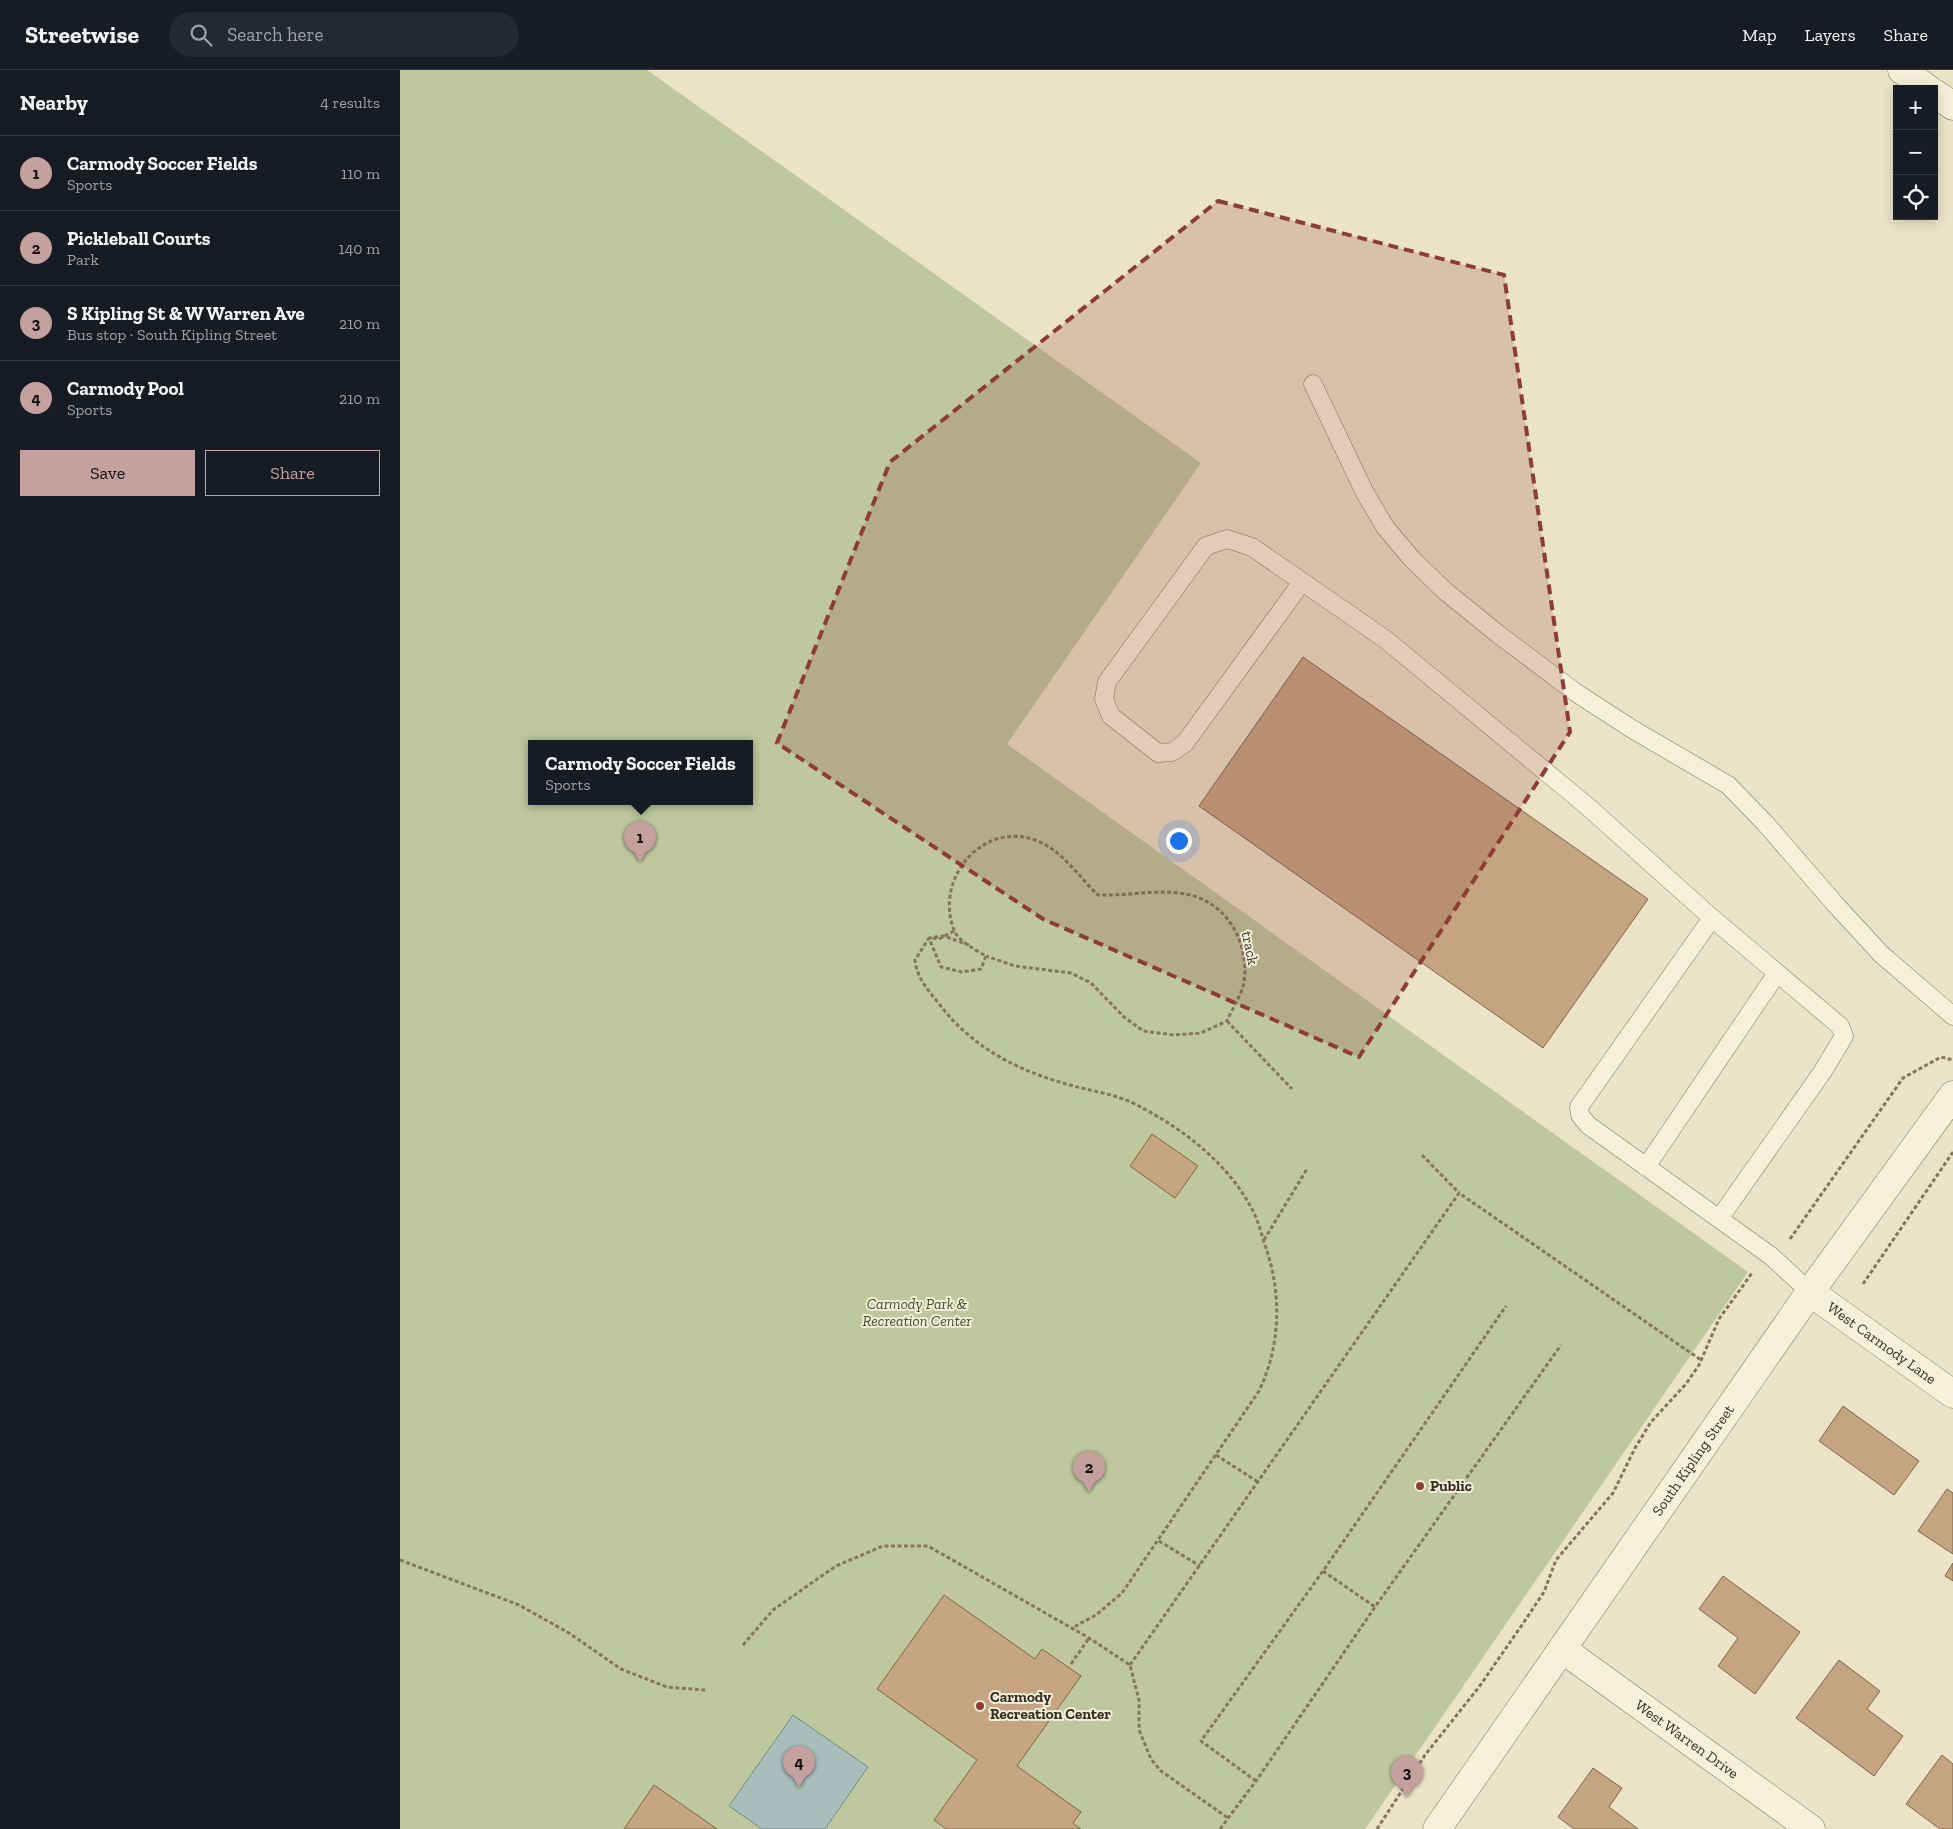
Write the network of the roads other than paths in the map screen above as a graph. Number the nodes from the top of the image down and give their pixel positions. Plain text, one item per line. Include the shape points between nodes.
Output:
1 (1902, 70) edge
2 (1923, 85) edge
3 (1938, 96) edge
4 (1953, 106) edge
5 (1313, 384) dead end
6 (1302, 582) junction
7 (1712, 918) junction
8 (1777, 973) junction
9 (1953, 1016) edge
10 (1953, 1095) edge
11 (1646, 1166) junction
12 (1719, 1219) junction
13 (1810, 1292) junction
14 (1953, 1394) edge
15 (1562, 1649) junction
16 (1437, 1829) edge
17 (1811, 1829) edge

1 - 2 street
3 - 4 street
5 - 9 lane via 1384,527 1412,559 1445,591 1575,692 1728,785 1882,954
6 - 6 lane via 1252,547 1227,539 1206,546 1107,682 1104,699 1111,716 1158,753 1172,752 1185,743
6 - 7 lane via 1392,645 1586,805
7 - 8 lane
7 - 11 lane via 1579,1107 1580,1115 1588,1125
8 - 11 lane
8 - 12 lane via 1840,1026 1844,1036 1824,1071
10 - 13 street, South Kipling Street
11 - 12 lane
12 - 13 lane via 1771,1256
13 - 14 street, West Carmody Lane
13 - 15 street, South Kipling Street
15 - 16 street, South Kipling Street
15 - 17 street, West Warren Drive

